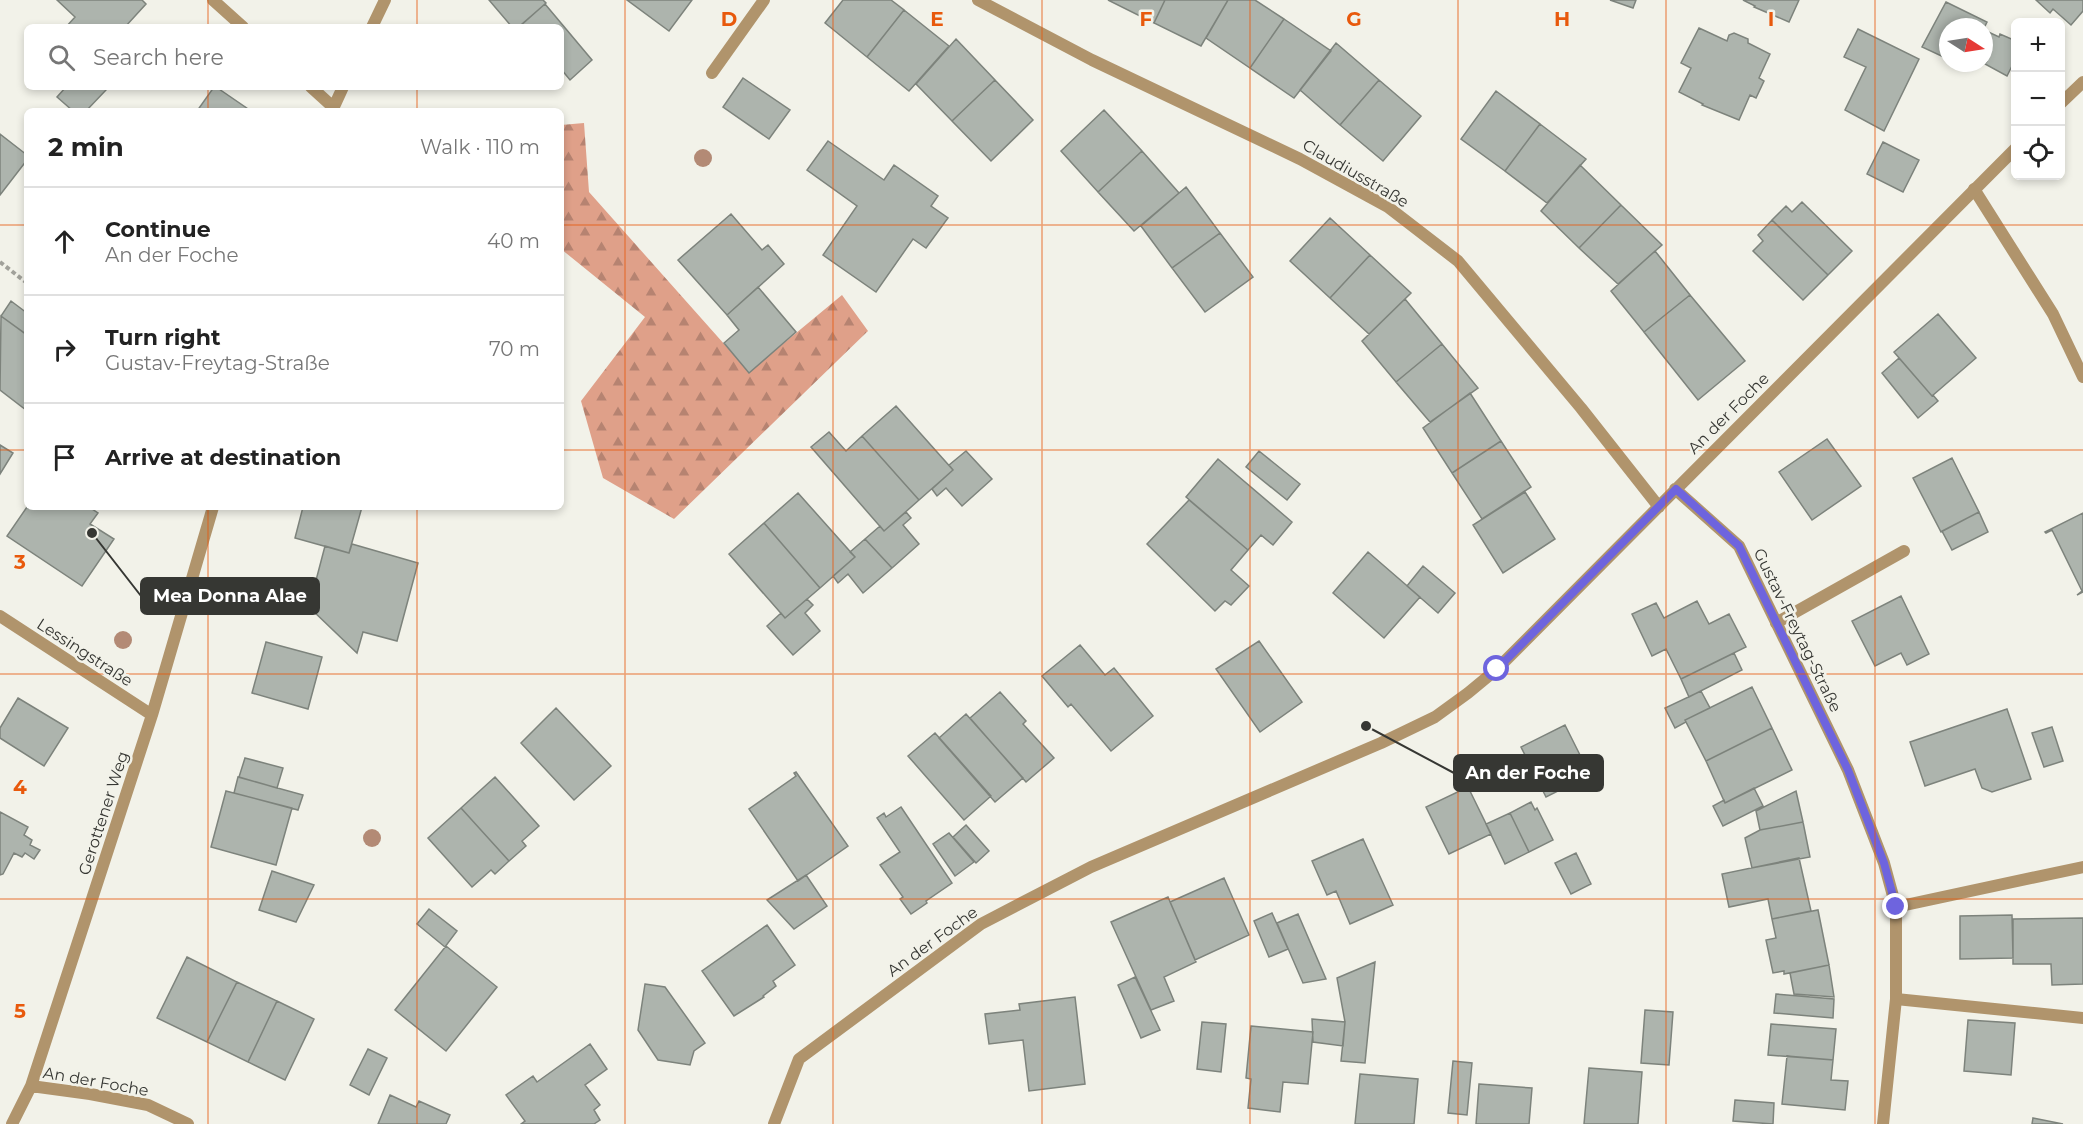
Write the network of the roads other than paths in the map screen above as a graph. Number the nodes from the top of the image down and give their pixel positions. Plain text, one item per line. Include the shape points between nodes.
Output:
1 (213, 0) edge
2 (386, 0) edge
3 (764, 0) edge
4 (978, 0) edge
5 (240, 24) edge
6 (374, 24) edge
7 (712, 73) dead end
8 (2083, 82) edge
9 (314, 90) edge
10 (342, 90) edge
11 (2065, 100) edge
12 (331, 108) edge
13 (332, 108) edge
14 (2011, 153) edge
15 (1974, 189) junction
16 (2083, 378) edge
17 (1676, 489) junction
18 (1659, 507) junction
19 (212, 510) edge
20 (1904, 550) dead end
21 (0, 616) edge
22 (1776, 622) junction
23 (152, 715) junction
24 (2083, 867) edge
25 (1896, 907) junction
26 (1896, 999) junction
27 (2083, 1018) edge
28 (31, 1086) junction
29 (12, 1124) edge
30 (188, 1124) edge
31 (774, 1124) edge
32 (1883, 1124) edge

1 - 5 street
2 - 6 street
3 - 7 street
4 - 18 street, Claudiusstraße via 1092,60 1300,159 1388,207 1458,261
8 - 11 street
9 - 12 street
10 - 13 street
14 - 15 street, An der Foche
15 - 16 street via 2053,314
15 - 17 street, An der Foche
17 - 18 street, An der Foche
17 - 22 street, Gustav-Freytag-Straße via 1739,546
18 - 31 street, An der Foche via 1497,669 1435,717 1091,867 981,924 800,1059
19 - 23 street, Gerottener Weg
20 - 22 street
21 - 23 street, Lessingstraße
22 - 25 street, Gustav-Freytag-Straße via 1848,770 1884,863
23 - 28 street, Gerottener Weg
24 - 25 street
25 - 26 street, Gustav-Freytag-Straße
26 - 27 street
26 - 32 street, Gustav-Freytag-Straße
28 - 29 street, Gerottener Weg
28 - 30 street, An der Foche via 148,1105

